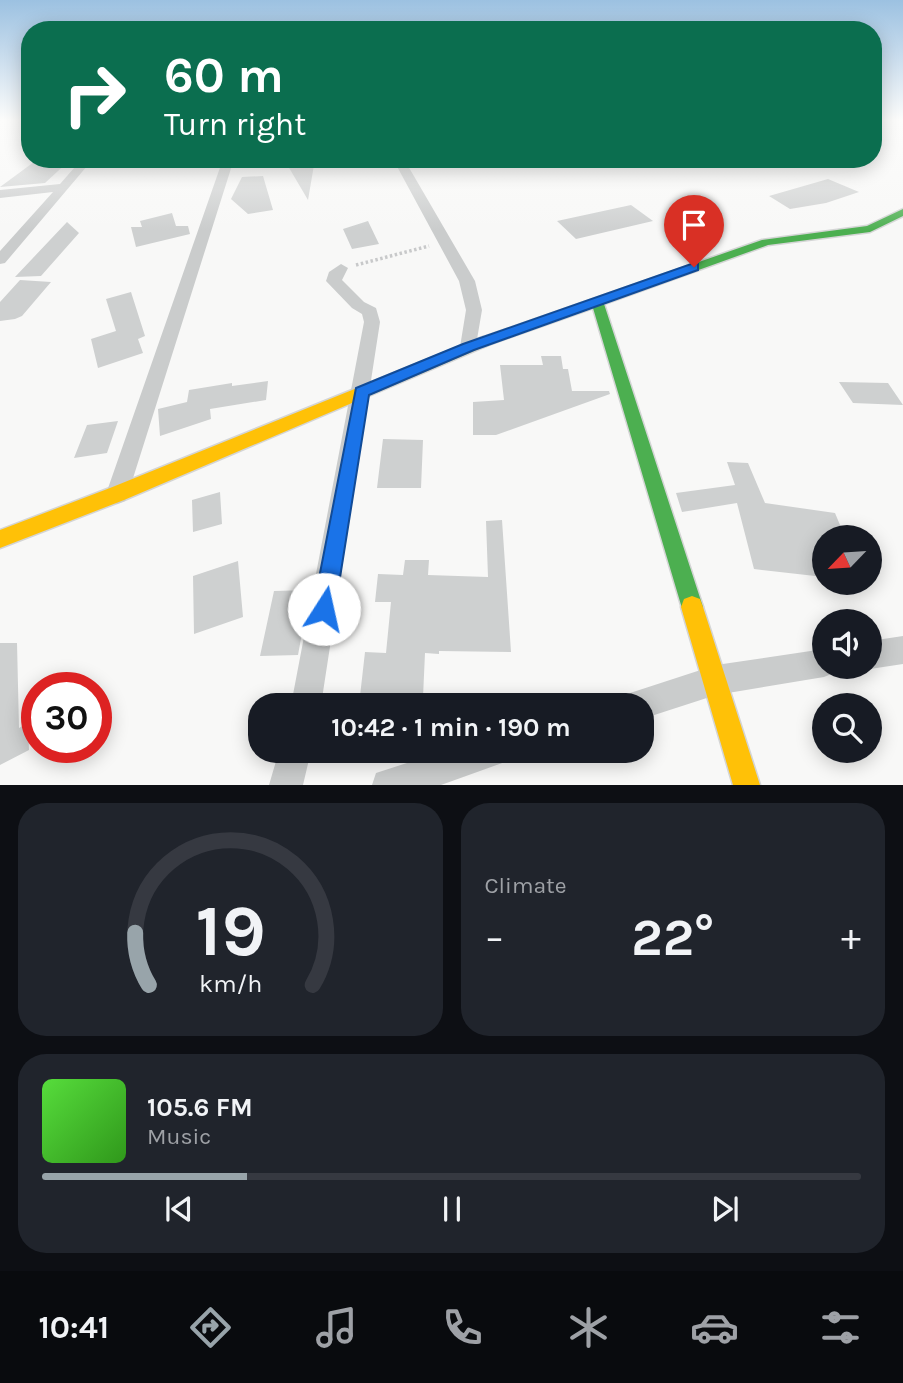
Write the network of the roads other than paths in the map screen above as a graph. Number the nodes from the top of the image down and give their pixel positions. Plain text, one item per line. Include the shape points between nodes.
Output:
1 (80, 168) edge
2 (226, 168) edge
3 (403, 168) edge
4 (64, 187) junction
5 (0, 194) edge
6 (903, 212) edge
7 (0, 260) edge
8 (341, 268) road end
9 (597, 301) junction
10 (469, 347) junction
11 (361, 392) junction
12 (117, 494) junction
13 (0, 539) edge
14 (903, 650) edge
15 (882, 653) edge
16 (812, 665) edge
17 (716, 680) junction
18 (308, 693) edge
19 (654, 700) edge
20 (292, 763) edge
21 (457, 763) edge
22 (286, 785) edge
23 (388, 785) edge
24 (747, 785) edge

1 - 4 street
2 - 12 street
3 - 10 street via 473,295
4 - 5 street
4 - 7 street
6 - 9 street via 870,229 766,242
8 - 11 street via 334,281 372,316
9 - 10 street
9 - 17 street
10 - 11 street
11 - 12 street
11 - 18 street
12 - 13 street
14 - 15 street
16 - 17 street
17 - 19 street
17 - 24 street
20 - 22 street
21 - 23 street

